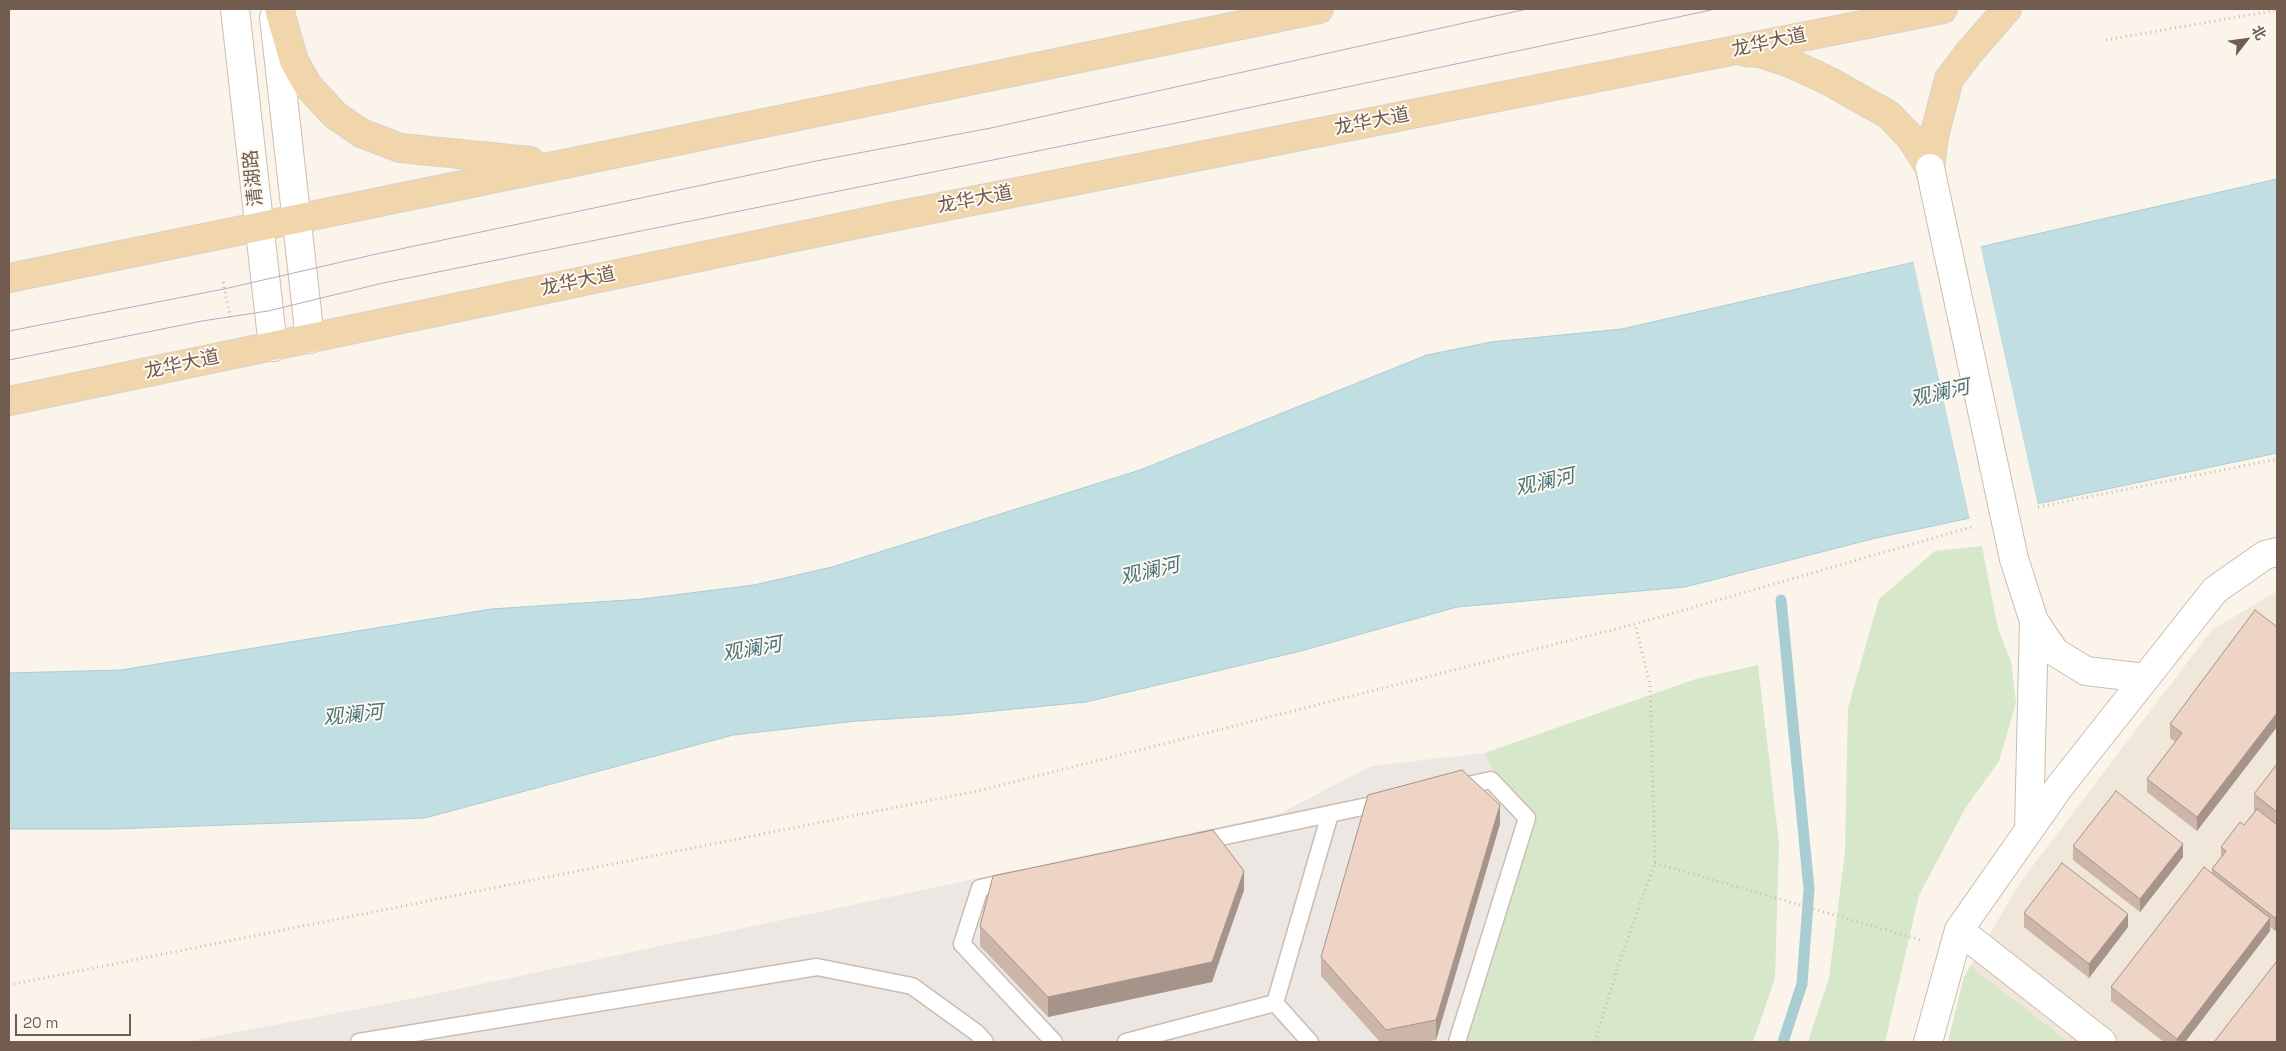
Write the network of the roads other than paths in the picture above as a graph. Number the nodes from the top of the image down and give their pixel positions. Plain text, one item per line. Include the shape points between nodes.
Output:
1 (235, 9) edge
2 (273, 9) edge
3 (279, 9) edge
4 (1319, 9) edge
5 (1943, 9) edge
6 (2007, 9) edge
7 (1733, 51) junction
8 (564, 163) junction
9 (1930, 168) junction
10 (295, 219) junction
11 (259, 227) junction
12 (9, 278) edge
13 (310, 339) junction
14 (273, 347) junction
15 (9, 401) edge
16 (2277, 552) edge
17 (2034, 621) junction
18 (2145, 678) junction
19 (1434, 792) edge
20 (1406, 798) edge
21 (1330, 814) junction
22 (2029, 830) junction
23 (1184, 845) edge
24 (1029, 878) edge
25 (1959, 930) junction
26 (1275, 1002) junction
27 (1171, 1036) edge
28 (359, 1042) edge
29 (985, 1042) edge
30 (1054, 1042) edge
31 (1126, 1042) edge
32 (1310, 1042) edge
33 (1457, 1042) edge
34 (1928, 1042) edge
35 (2102, 1042) edge

1 - 11 street, 清湖路
2 - 10 street, 清湖路
3 - 8 main road via 294,61 308,86 335,115 361,133 408,149
4 - 8 main road
5 - 7 main road, 龙华大道
6 - 9 main road via 1949,79 1934,136
7 - 9 main road via 1760,53 1790,63 1866,100 1889,115 1911,138
7 - 13 main road, 龙华大道 via 886,218
8 - 10 main road
9 - 17 street, bridge via 2014,559
10 - 11 main road
10 - 13 street, 清湖路
11 - 12 main road
11 - 14 street, 清湖路
13 - 14 main road, 龙华大道
14 - 15 main road, 龙华大道
16 - 18 street via 2265,555 2215,590
17 - 18 street via 2055,652 2086,671
17 - 22 street
18 - 22 street
19 - 33 lane via 1491,780 1527,818
20 - 21 lane
21 - 23 lane
21 - 26 lane
22 - 25 street
24 - 30 lane via 980,888 962,944
25 - 34 street
25 - 35 street
26 - 27 lane
26 - 32 lane
27 - 31 lane
28 - 29 lane via 817,967 912,986

